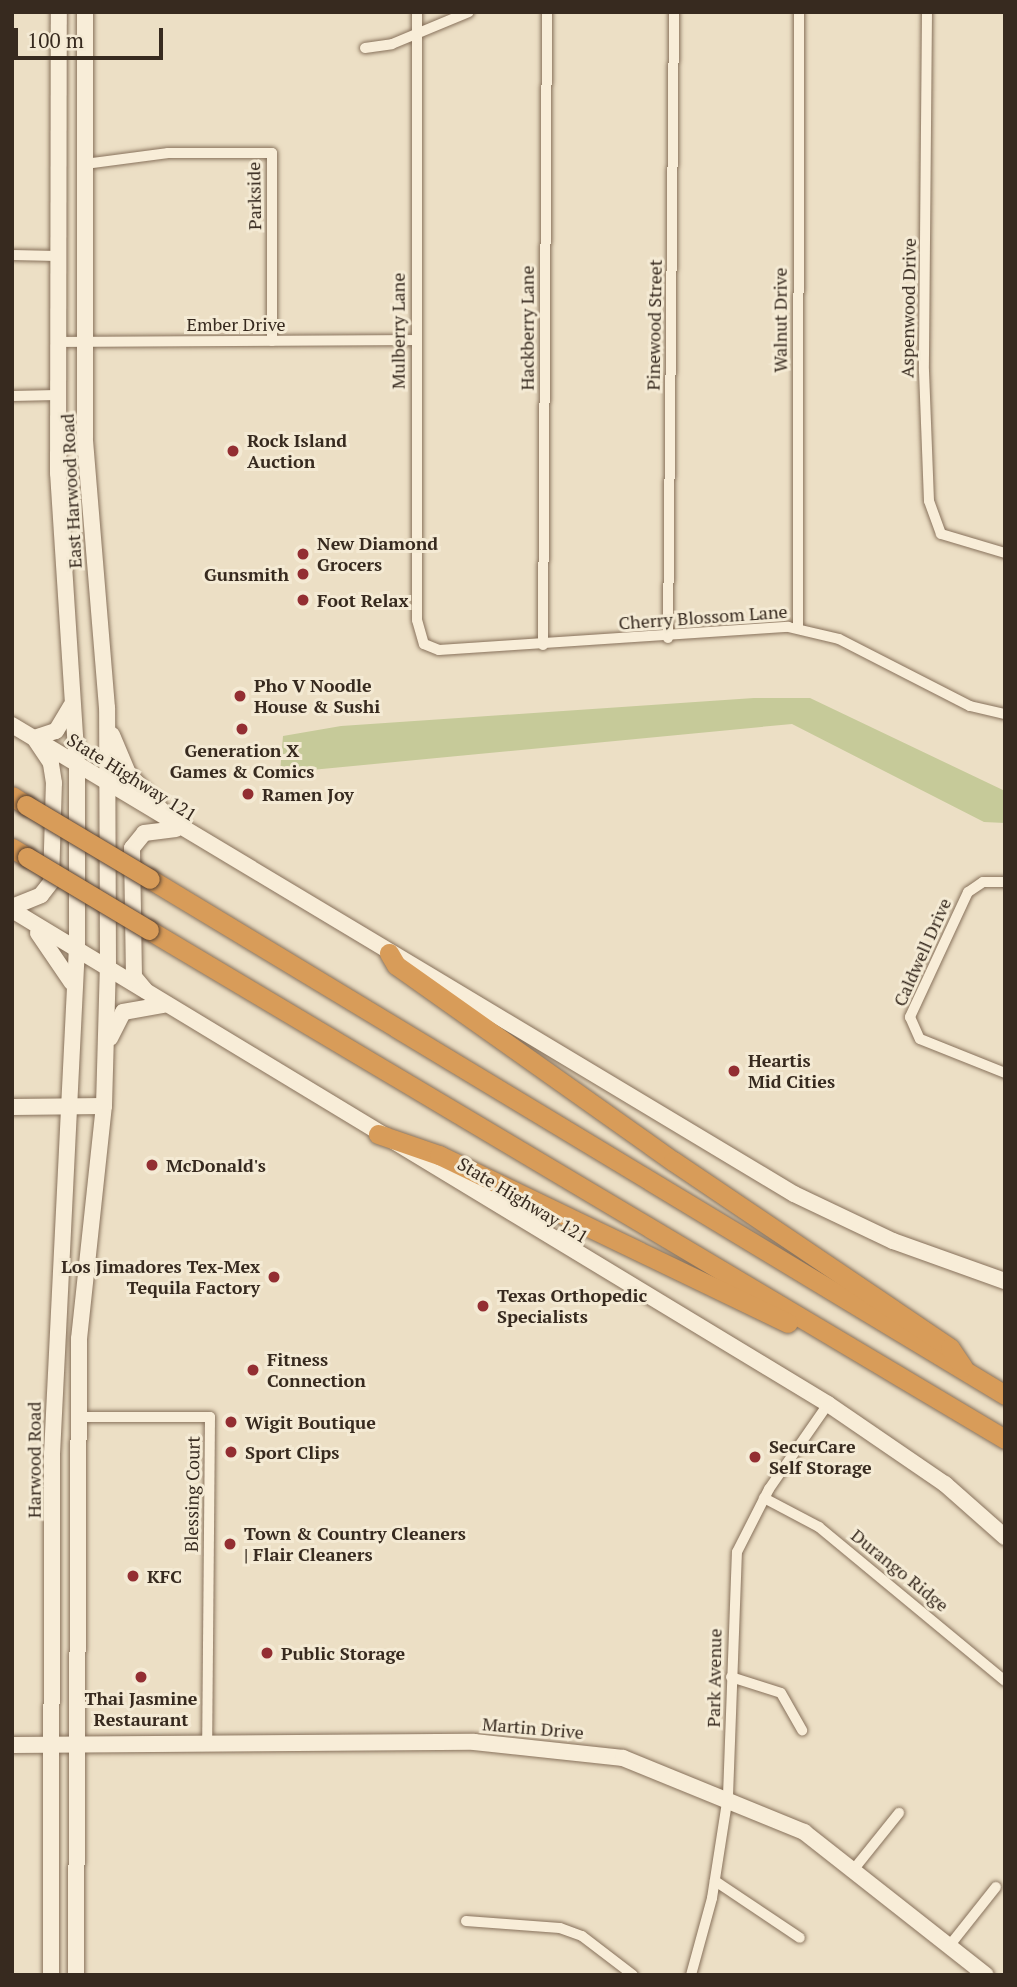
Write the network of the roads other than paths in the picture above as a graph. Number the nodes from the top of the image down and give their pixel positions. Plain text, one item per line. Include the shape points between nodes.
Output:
1 (59, 12) edge
2 (85, 12) edge
3 (417, 12) edge
4 (469, 12) edge
5 (547, 12) edge
6 (674, 12) edge
7 (799, 12) edge
8 (928, 12) edge
9 (416, 34) junction
10 (365, 48) dead end
11 (59, 50) junction
12 (85, 51) junction
13 (58, 164) junction
14 (85, 164) junction
15 (12, 255) edge
16 (57, 256) junction
17 (85, 256) junction
18 (415, 340) junction
19 (272, 341) junction
20 (57, 342) junction
21 (85, 342) junction
22 (12, 396) edge
23 (57, 396) junction
24 (91, 535) junction
25 (62, 547) junction
26 (1005, 553) edge
27 (798, 628) junction
28 (668, 638) junction
29 (543, 645) junction
30 (428, 646) joint
31 (71, 706) junction
32 (107, 708) junction
33 (1005, 714) edge
34 (12, 725) edge
35 (34, 738) junction
36 (77, 766) junction
37 (107, 785) junction
38 (19, 801) edge
39 (178, 829) junction
40 (20, 852) edge
41 (1005, 882) edge
42 (12, 909) edge
43 (77, 947) junction
44 (389, 953) junction
45 (108, 967) junction
46 (73, 988) junction
47 (163, 1005) junction
48 (106, 1056) junction
49 (1005, 1073) edge
50 (104, 1105) junction
51 (12, 1107) edge
52 (69, 1108) junction
53 (378, 1134) junction
54 (58, 1249) junction
55 (87, 1250) junction
56 (1005, 1280) edge
57 (890, 1368) junction
58 (967, 1374) junction
59 (1005, 1395) edge
60 (828, 1404) junction
61 (53, 1417) junction
62 (78, 1418) junction
63 (1005, 1439) edge
64 (764, 1498) junction
65 (1005, 1537) edge
66 (53, 1568) junction
67 (77, 1575) junction
68 (731, 1677) junction
69 (1005, 1681) edge
70 (802, 1730) dead end
71 (207, 1744) junction
72 (12, 1745) edge
73 (52, 1745) junction
74 (76, 1745) junction
75 (728, 1796) junction
76 (899, 1814) dead end
77 (854, 1869) junction
78 (51, 1876) junction
79 (76, 1876) junction
80 (715, 1881) junction
81 (996, 1887) dead end
82 (466, 1922) dead end
83 (800, 1938) dead end
84 (950, 1945) junction
85 (51, 1975) edge
86 (76, 1975) edge
87 (633, 1975) edge
88 (691, 1975) edge
89 (986, 1975) edge

1 - 11 main road, East Harwood Road
2 - 12 main road, East Harwood Road
3 - 9 street, Mulberry Lane
4 - 9 street
5 - 29 street, Hackberry Lane
6 - 28 street, Pinewood Street
7 - 27 street, Walnut Drive
8 - 26 street, Aspenwood Drive via 923,370 929,501 941,534
9 - 10 street
9 - 18 street, Mulberry Lane
11 - 12 main road
11 - 13 main road, East Harwood Road
12 - 14 main road, East Harwood Road
13 - 14 main road
13 - 16 main road, East Harwood Road
14 - 17 main road, East Harwood Road
14 - 19 street, Parkside via 168,153 272,153
15 - 16 street
16 - 17 main road
16 - 20 main road, East Harwood Road
17 - 21 main road, East Harwood Road
18 - 19 street, Ember Drive
18 - 30 street, Mulberry Lane via 417,620
19 - 21 street, Ember Drive
20 - 21 street, Ember Drive
20 - 23 main road, East Harwood Road
21 - 24 main road, East Harwood Road
22 - 23 street
23 - 25 main road, East Harwood Road
24 - 25 main road
24 - 32 main road, East Harwood Road
25 - 31 main road, East Harwood Road
27 - 28 street, Cherry Blossom Lane
27 - 33 street, Cherry Blossom Lane via 839,639 970,706
28 - 29 street, Cherry Blossom Lane
29 - 30 street, Cherry Blossom Lane
31 - 35 main road via 56,731
31 - 36 main road, East Harwood Road
32 - 37 main road, East Harwood Road
32 - 39 main road via 114,748 128,773
34 - 35 main road, State Highway 121
35 - 36 main road, State Highway 121
35 - 42 main road via 51,763 56,858 41,895
36 - 37 main road, State Highway 121
36 - 43 main road, East Harwood Road
37 - 39 main road, State Highway 121
37 - 45 main road, East Harwood Road
38 - 58 highway, bridge
39 - 44 main road, State Highway 121
39 - 47 main road via 144,833 132,848 134,977
40 - 57 highway, bridge
41 - 49 street, Caldwell Drive via 983,882 968,892 910,1024 920,1039
42 - 43 main road, State Highway 121
42 - 46 main road via 51,943
43 - 45 main road, State Highway 121
43 - 46 main road, Harwood Road
44 - 56 main road, State Highway 121 via 794,1194 893,1241
44 - 58 highway via 396,965 673,1161 950,1348
45 - 47 main road, State Highway 121
45 - 48 main road
46 - 52 main road, Harwood Road
47 - 48 main road via 123,1012
47 - 53 main road, State Highway 121
48 - 50 main road
50 - 52 main road
50 - 55 main road
51 - 52 main road
52 - 54 main road, Harwood Road
53 - 57 highway via 439,1155 661,1260 865,1366
53 - 60 main road, State Highway 121
54 - 55 main road
54 - 61 main road, Harwood Road
55 - 62 main road
57 - 63 highway
58 - 59 highway
60 - 64 street, Park Avenue
60 - 65 main road, State Highway 121 via 945,1484
61 - 62 main road
61 - 66 main road, Harwood Road
62 - 67 main road
62 - 71 street, Blessing Court via 210,1418
64 - 68 street, Park Avenue via 737,1552
64 - 69 street, Durango Ridge via 828,1534
66 - 67 main road
66 - 73 main road, Harwood Road
67 - 74 main road
68 - 70 street via 781,1693
68 - 75 street, Park Avenue
71 - 74 main road, Martin Drive
71 - 75 main road, Martin Drive via 540,1745 623,1758
72 - 73 main road, Martin Drive
73 - 74 main road, Martin Drive
73 - 78 main road, Harwood Road
74 - 79 main road
75 - 77 main road, Martin Drive via 804,1832
75 - 80 street, Park Avenue
76 - 77 street
77 - 84 main road, Martin Drive
78 - 79 main road
78 - 85 main road, Harwood Road
79 - 86 main road
80 - 83 street
80 - 88 street, Park Avenue
81 - 84 street
82 - 87 street via 560,1928 582,1936
84 - 89 main road, Martin Drive

